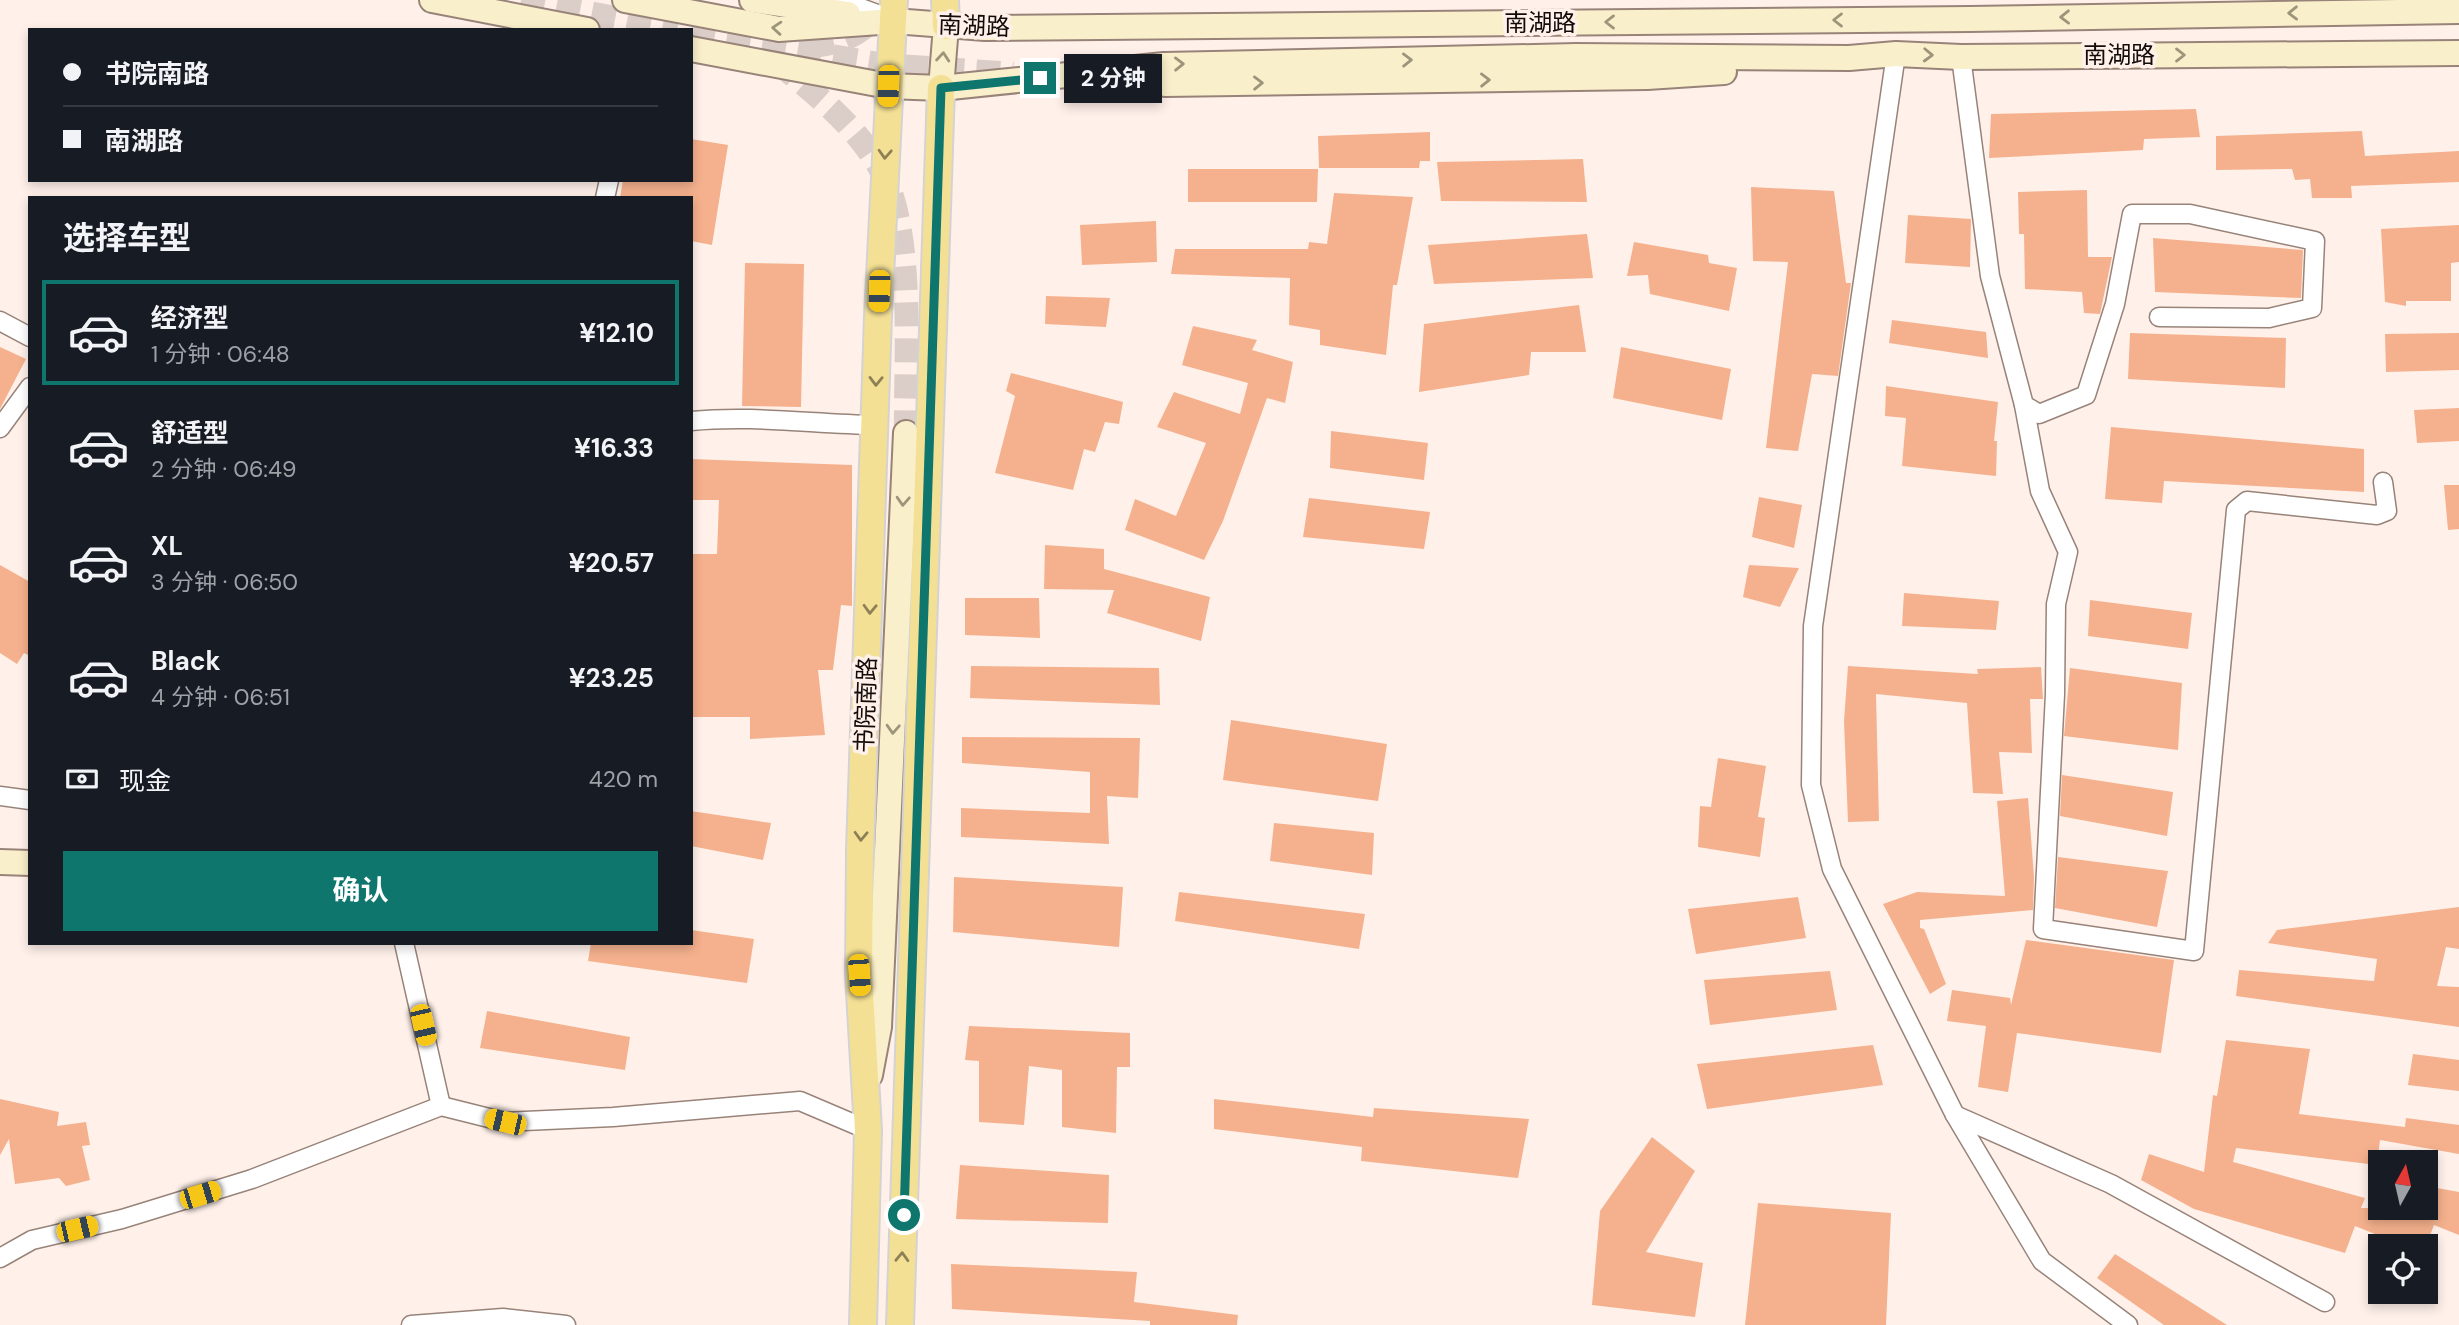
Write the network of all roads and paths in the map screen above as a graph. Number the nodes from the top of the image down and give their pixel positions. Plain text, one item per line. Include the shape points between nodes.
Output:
1 (432, 0) edge
2 (625, 0) edge
3 (752, 0) edge
4 (839, 0) edge
5 (2445, 7) edge
6 (894, 10) edge
7 (946, 13) edge
8 (577, 28) edge
9 (693, 49) edge
10 (2459, 53) edge
11 (1896, 54) junction
12 (1961, 57) junction
13 (1849, 58) junction
14 (1165, 84) tunnel mouth
15 (888, 86) junction
16 (941, 88) junction
17 (2159, 317) dead end
18 (0, 321) edge
19 (28, 336) edge
20 (28, 390) edge
21 (2024, 405) junction
22 (693, 421) edge
23 (875, 425) junction
24 (0, 428) edge
25 (906, 433) tunnel mouth
26 (2383, 482) dead end
27 (0, 796) edge
28 (28, 800) edge
29 (0, 862) edge
30 (28, 863) edge
31 (404, 945) edge
32 (867, 1094) junction
33 (441, 1106) junction
34 (1955, 1115) junction
35 (868, 1130) junction
36 (0, 1258) edge
37 (2325, 1302) dead end
38 (411, 1325) edge
39 (566, 1325) edge
40 (863, 1325) edge
41 (900, 1325) edge
42 (2128, 1325) edge

1 - 8 main road
6 -> 2 main road, 南湖路 via 779,29
3 - 6 main road
4 - 6 street
5 -> 7 main road, 南湖路 via 1970,19
6 - 7 main road, 南湖路
6 - 15 main road, 书院南路
16 -> 7 main road
9 - 15 main road, 南湖路
12 -> 10 main road, 南湖路
11 -> 12 main road, 南湖路
11 - 13 main road, 南湖路
11 - 34 street via 1814,626 1811,785 1832,869
12 - 21 street via 1990,276
14 -> 13 main road via 1647,77
16 -> 13 main road, 南湖路 via 1164,65 1576,56
15 - 16 main road, 南湖路
15 -> 23 main road, 书院南路
41 -> 16 main road
17 - 21 street via 2269,318 2312,307 2315,241 2190,214 2132,214 2115,304 2086,395 2039,414
18 - 19 street
20 - 24 street
21 - 26 street via 2040,491 2067,552 2056,604 2043,929 2194,951 2236,510 2247,501 2377,516 2387,511
22 - 23 street via 780,418
23 -> 32 main road, 书院南路 via 860,877 859,975
25 -> 32 main road via 879,1027
27 - 28 street
29 - 30 main road
31 - 33 street
32 - 35 main road, 书院南路
33 - 35 street via 505,1122 800,1101
33 - 36 street via 252,1179 122,1219 32,1240
34 - 37 street via 2111,1184
34 - 42 street via 2042,1261
35 - 40 main road, 书院南路
38 - 39 street via 503,1318

